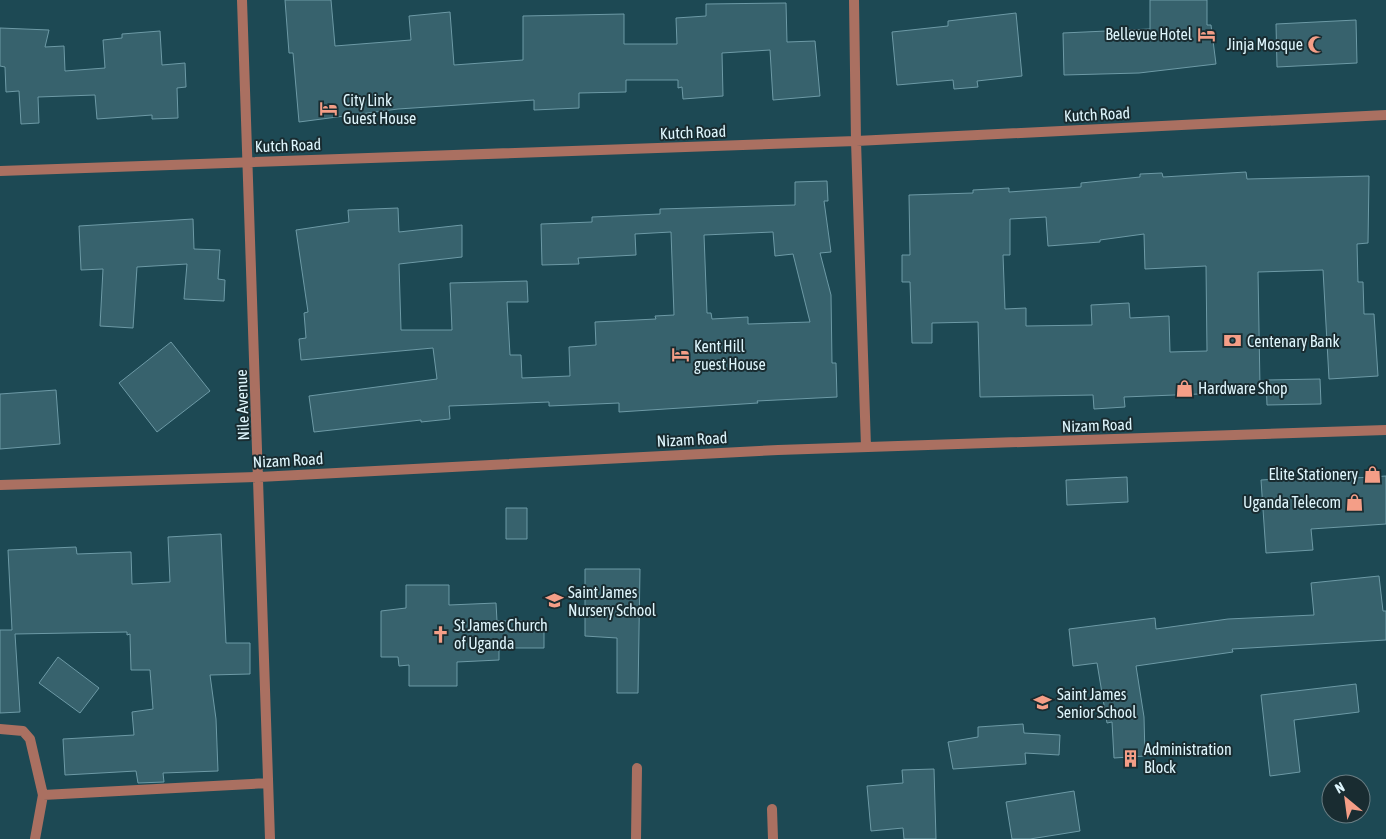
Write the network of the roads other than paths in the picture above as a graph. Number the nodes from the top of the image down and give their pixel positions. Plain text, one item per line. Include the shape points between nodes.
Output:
1 (242, 0) edge
2 (854, 0) edge
3 (1386, 115) edge
4 (856, 141) junction
5 (248, 161) junction
6 (0, 171) edge
7 (1386, 430) edge
8 (866, 447) junction
9 (259, 477) junction
10 (0, 485) edge
11 (0, 729) edge
12 (637, 768) dead end
13 (268, 783) junction
14 (43, 795) junction
15 (772, 809) dead end
16 (35, 839) edge
17 (270, 839) edge
18 (636, 839) edge
19 (774, 839) edge

1 - 5 street, Nile Avenue
2 - 4 street
3 - 4 street, Kutch Road
4 - 5 street, Kutch Road
4 - 8 street
5 - 6 street, Kutch Road
5 - 9 street, Nile Avenue
7 - 8 street, Nizam Road
8 - 9 street, Nizam Road
9 - 10 street, Nizam Road
9 - 13 street, Nile Avenue
11 - 14 street via 23,731 30,739
12 - 18 street
13 - 14 street
13 - 17 street, Nile Avenue
14 - 16 street
15 - 19 street

